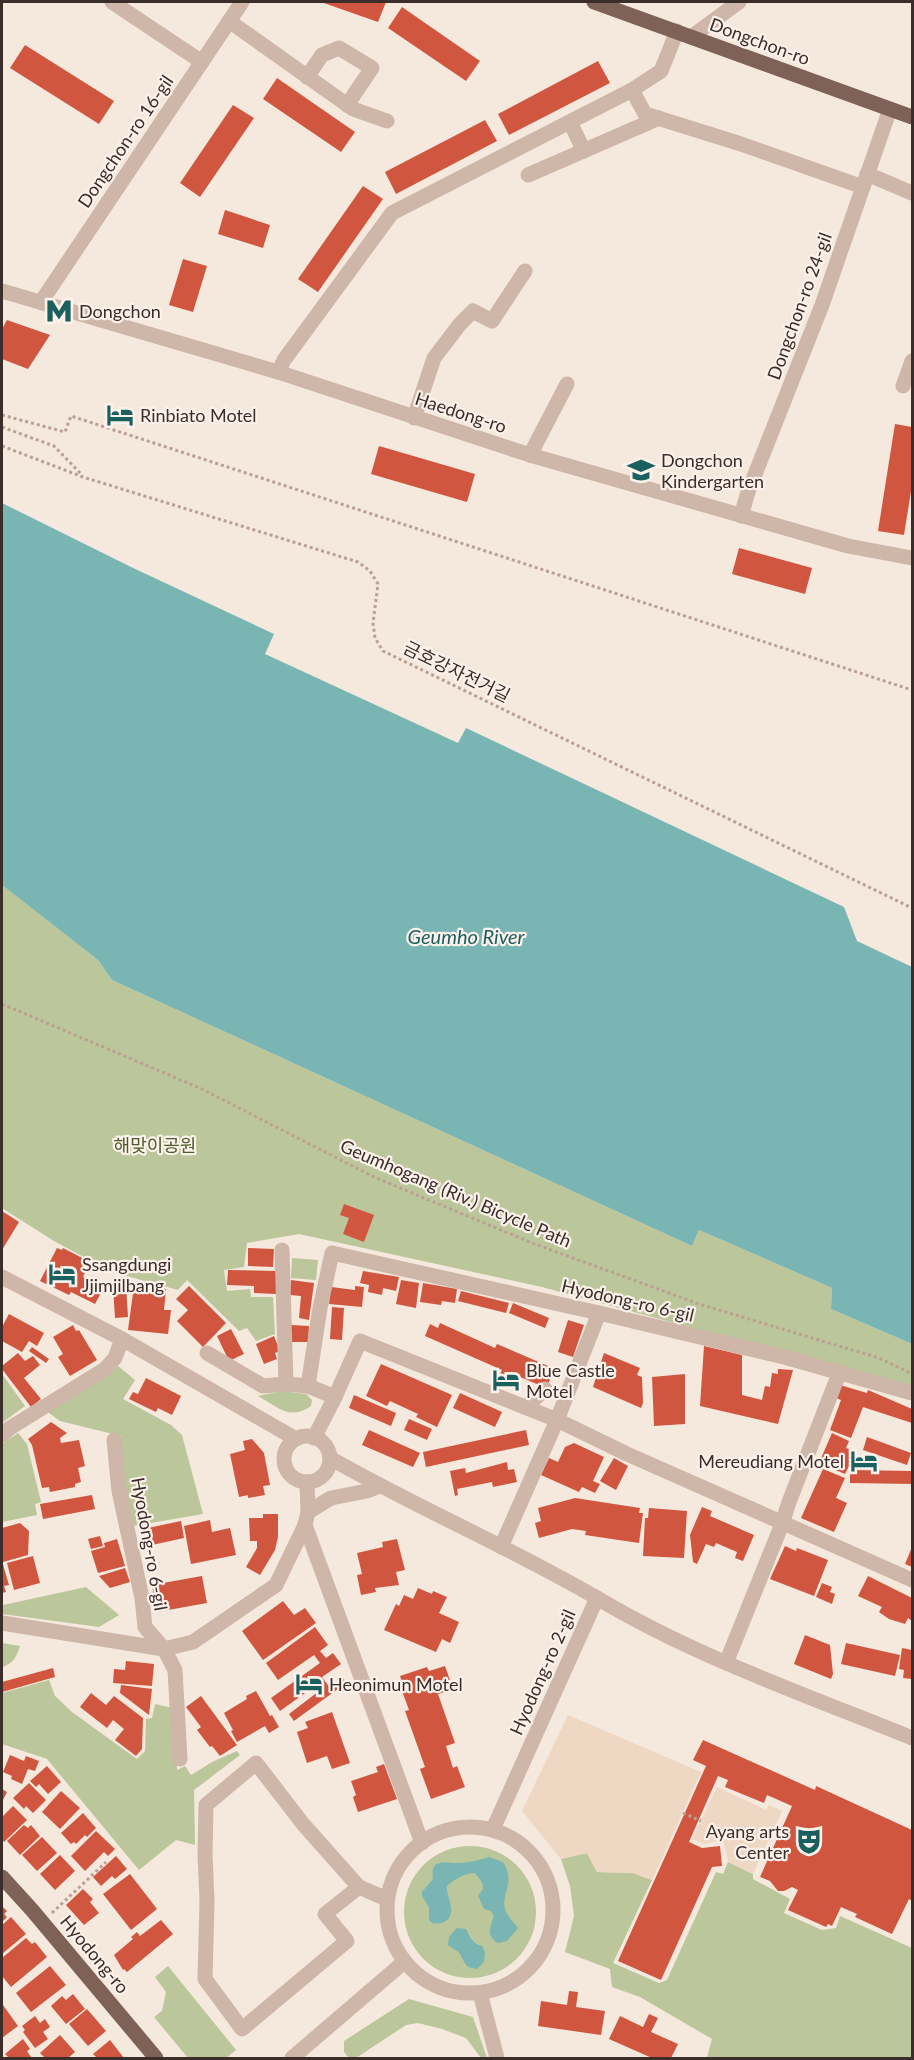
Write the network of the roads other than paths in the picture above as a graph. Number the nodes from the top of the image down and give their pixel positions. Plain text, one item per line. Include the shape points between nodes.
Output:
1 (112, 2) edge
2 (242, 2) edge
3 (594, 2) edge
4 (739, 2) edge
5 (229, 21) junction
6 (684, 34) junction
7 (202, 62) junction
8 (307, 77) junction
9 (632, 90) junction
10 (347, 105) junction
11 (890, 109) junction
12 (912, 117) edge
13 (659, 118) junction
14 (387, 121) dead end
15 (570, 122) junction
16 (584, 151) junction
17 (528, 176) dead end
18 (865, 180) junction
19 (912, 193) edge
20 (525, 271) dead end
21 (2, 291) edge
22 (41, 303) junction
23 (912, 361) edge
24 (278, 372) junction
25 (567, 384) dead end
26 (903, 386) dead end
27 (414, 418) junction
28 (530, 455) junction
29 (741, 516) junction
30 (912, 558) edge
31 (282, 1250) dead end
32 (2, 1277) edge
33 (599, 1313) junction
34 (122, 1339) junction
35 (207, 1353) dead end
36 (840, 1371) junction
37 (286, 1384) junction
38 (308, 1386) junction
39 (545, 1389) dead end
40 (912, 1393) edge
41 (335, 1397) junction
42 (526, 1407) junction
43 (557, 1420) junction
44 (2, 1435) edge
45 (314, 1438) junction
46 (296, 1439) junction
47 (114, 1440) dead end
48 (330, 1458) junction
49 (307, 1482) junction
50 (379, 1486) junction
51 (307, 1519) junction
52 (783, 1524) junction
53 (501, 1546) junction
54 (912, 1580) edge
55 (597, 1598) junction
56 (2, 1623) edge
57 (164, 1649) junction
58 (726, 1663) junction
59 (912, 1738) edge
60 (180, 1759) dead end
61 (493, 1829) junction
62 (422, 1843) junction
63 (2, 1877) edge
64 (359, 1887) junction
65 (387, 1899) junction
66 (405, 1962) junction
67 (480, 1993) junction
68 (156, 2058) edge
69 (292, 2058) edge
70 (497, 2058) edge

1 - 7 street
2 - 5 street, Dongchon-ro 16-gil
3 - 6 main road, Dongchon-ro
4 - 6 street
5 - 7 street, Dongchon-ro 16-gil
5 - 8 street
6 - 9 street via 661,71
6 - 11 main road, Dongchon-ro
7 - 22 street, Dongchon-ro 16-gil
8 - 10 street
8 - 10 street via 322,55 339,48 372,68
9 - 13 street via 645,114
9 - 15 street
10 - 14 street
11 - 12 main road, Dongchon-ro
11 - 18 street, Dongchon-ro 24-gil
13 - 16 street
13 - 18 street
15 - 16 street
15 - 24 street via 392,213
16 - 17 street
18 - 19 street
18 - 29 street, Dongchon-ro 24-gil
20 - 27 street via 492,321 473,311 440,349
21 - 22 street, Haedong-ro
22 - 24 street, Haedong-ro
23 - 26 street
24 - 27 street, Haedong-ro
25 - 28 street
27 - 28 street, Haedong-ro
28 - 29 street, Haedong-ro
29 - 30 street, Haedong-ro via 848,546
31 - 37 street
32 - 34 street
33 - 36 street, Hyodong-ro 6-gil
33 - 38 street, Hyodong-ro 6-gil via 332,1253
33 - 43 street
34 - 44 street via 115,1358 105,1369
34 - 46 street
35 - 37 street via 263,1386
36 - 40 street, Hyodong-ro 6-gil
36 - 52 street
37 - 38 street
38 - 41 street
39 - 42 street
41 - 42 street via 360,1341
41 - 45 street
42 - 43 street
43 - 52 street
43 - 53 street
45 - 46 street
45 - 48 street via 324,1444
46 - 49 street via 286,1450 285,1465 293,1477
47 - 57 street, Hyodong-ro 6-gil via 119,1491 145,1627
48 - 49 street via 326,1472
48 - 50 street
49 - 51 street
50 - 51 street via 331,1498
50 - 53 street
51 - 57 street via 276,1585 193,1642
51 - 62 street
52 - 54 street
52 - 58 street
53 - 55 street
55 - 58 street, Hyodong-ro 2-gil
55 - 61 street, Hyodong-ro 2-gil
56 - 57 street
57 - 60 street, Hyodong-ro 6-gil via 175,1670
58 - 59 street, Hyodong-ro 2-gil
61 - 62 street via 458,1828
61 - 67 street via 535,1858 547,1878 553,1901 552,1925 545,1947 532,1966 513,1982
62 - 65 street via 394,1877
63 - 68 main road, Hyodong-ro
64 - 64 street via 303,1824 256,1762 206,1805 205,1979 242,2029 347,1941 325,1914
64 - 65 street
65 - 66 street via 389,1932
66 - 67 street via 422,1978 444,1989
66 - 69 street
67 - 70 street

